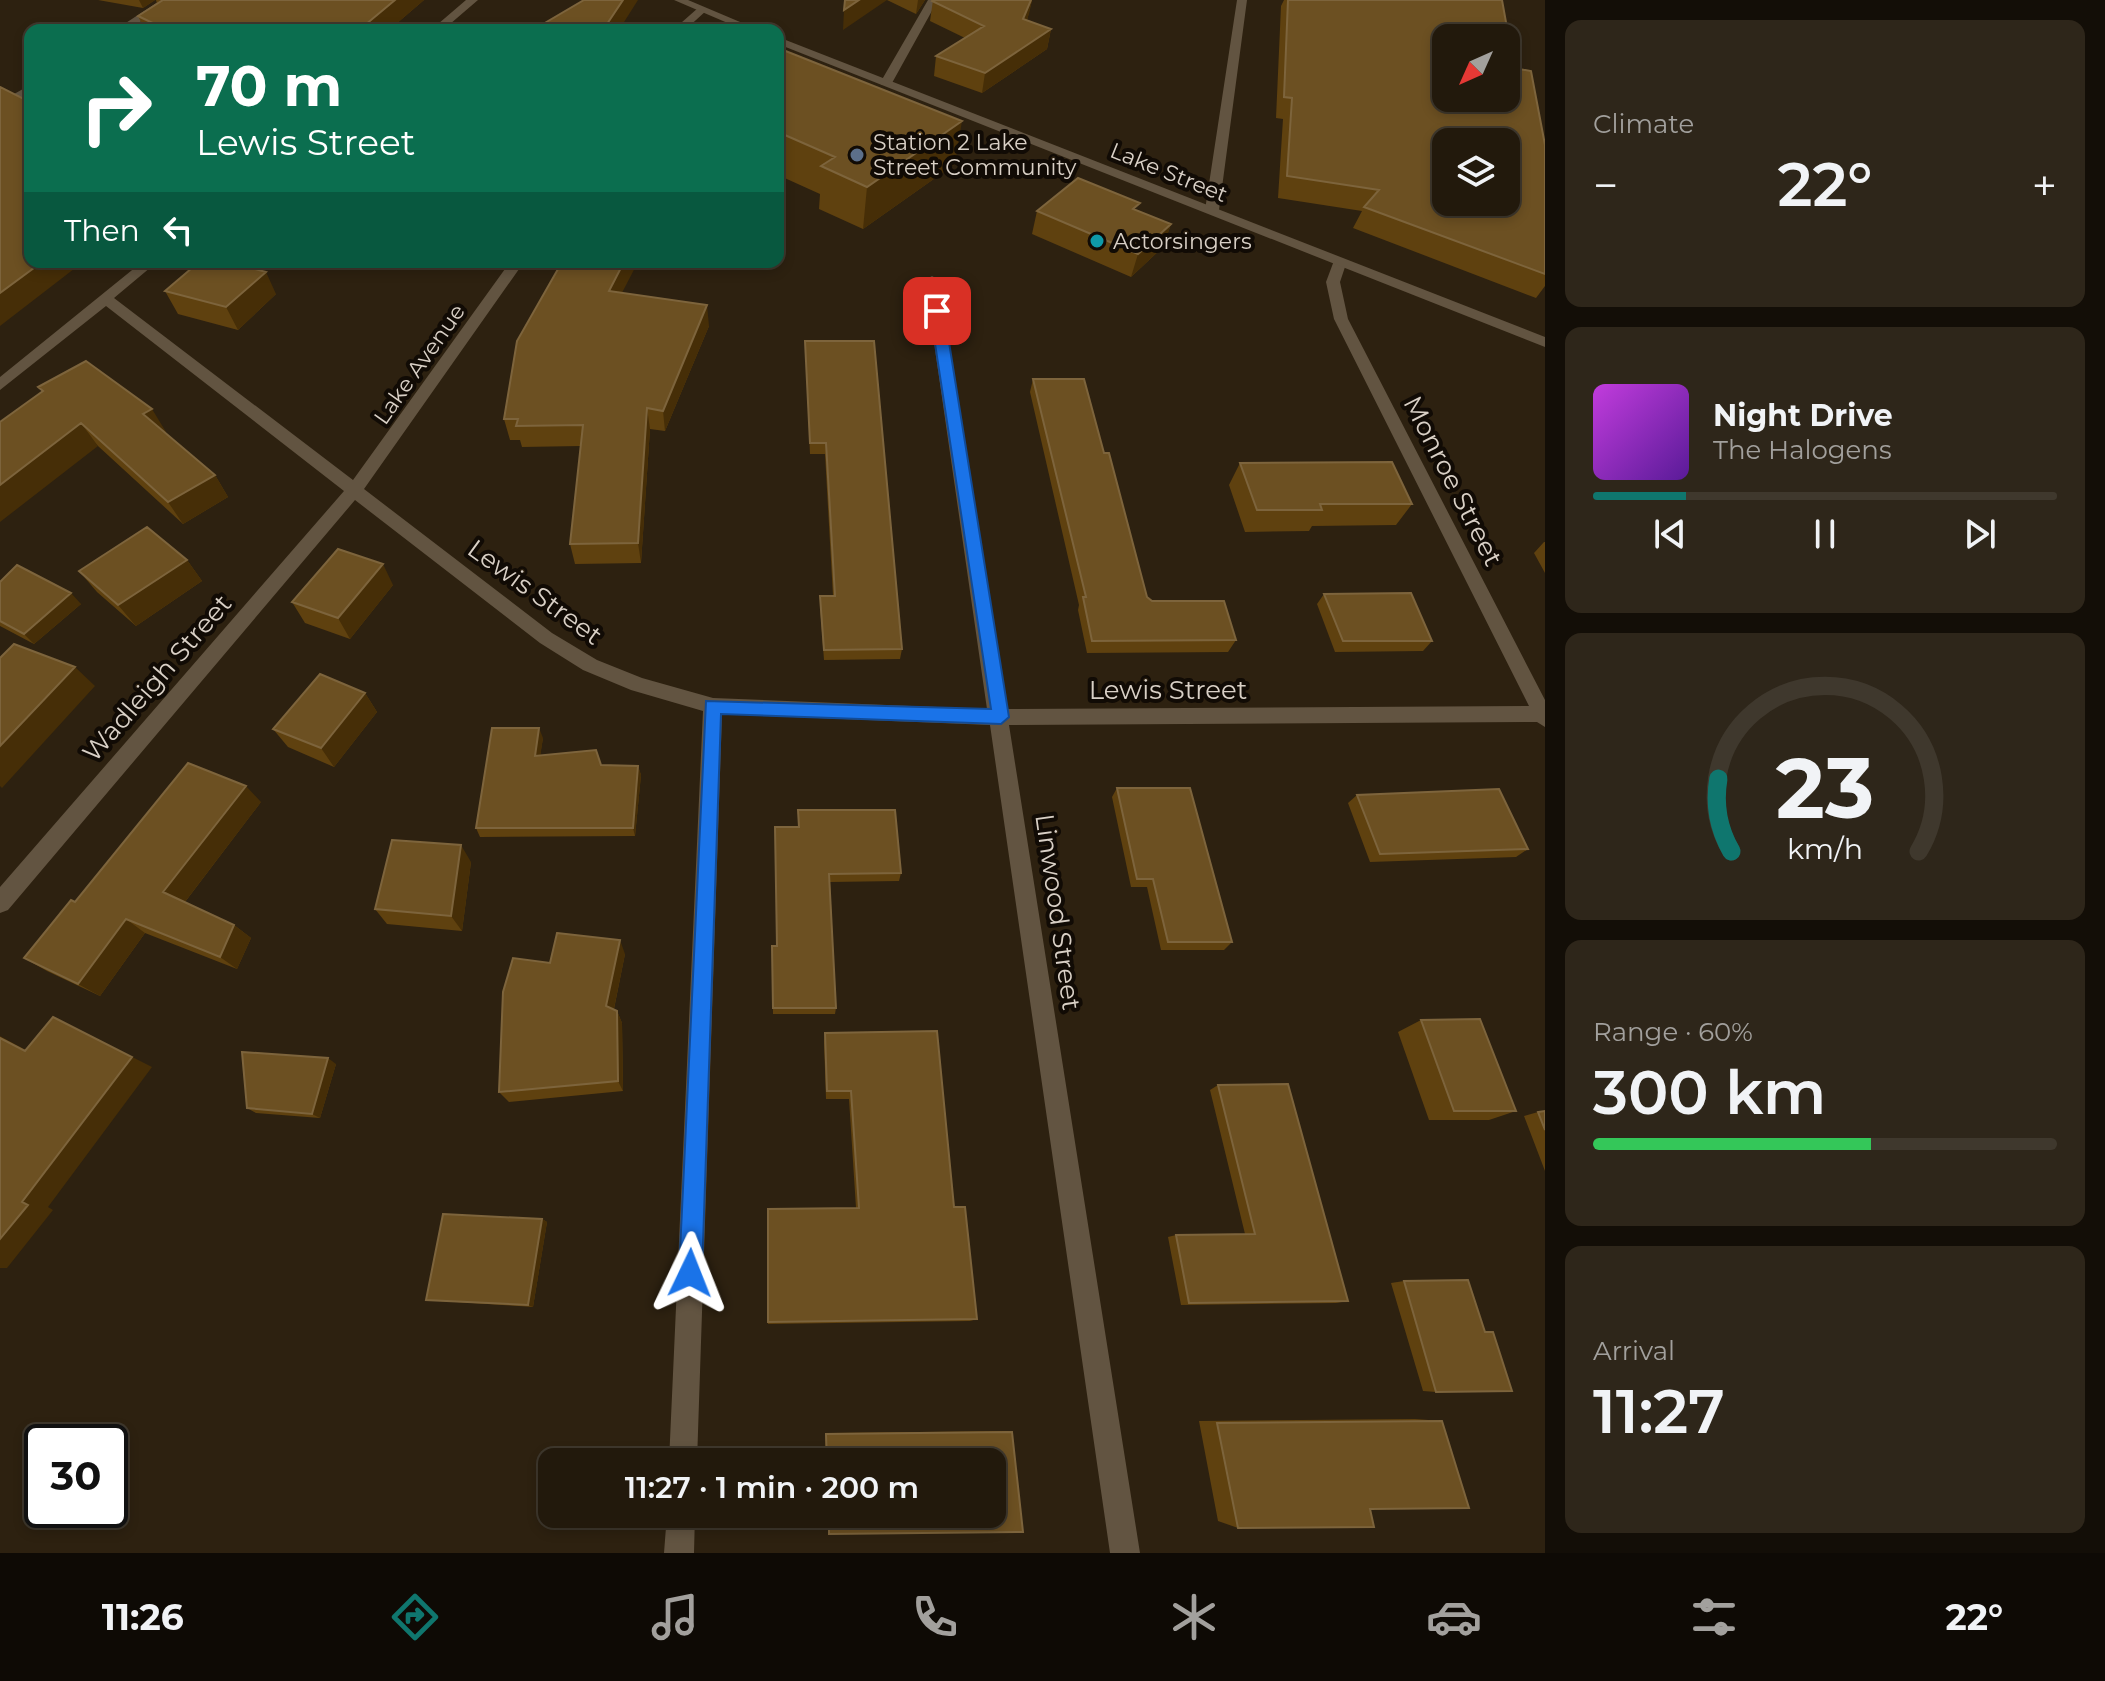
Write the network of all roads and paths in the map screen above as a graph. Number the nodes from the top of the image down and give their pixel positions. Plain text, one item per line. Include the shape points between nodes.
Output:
1 (168, 0) edge
2 (473, 0) edge
3 (679, 0) edge
4 (933, 0) edge
5 (1242, 0) edge
6 (702, 10) junction
7 (130, 24) edge
8 (443, 24) edge
9 (685, 24) edge
10 (738, 24) edge
11 (784, 42) edge
12 (886, 83) junction
13 (24, 92) edge
14 (0, 107) edge
15 (1212, 210) junction
16 (1340, 261) junction
17 (142, 268) edge
18 (513, 268) edge
19 (932, 280) dead end
20 (105, 298) junction
21 (1545, 342) edge
22 (0, 385) edge
23 (355, 489) junction
24 (713, 706) junction
25 (1544, 715) edge
26 (1001, 717) junction
27 (0, 903) edge
28 (684, 1448) edge
29 (680, 1528) edge
30 (679, 1553) edge
31 (1125, 1553) edge

1 - 7 street
2 - 8 street
3 - 6 street
4 - 12 street
5 - 15 street
6 - 9 street
6 - 10 street
11 - 12 street, Lake Street
12 - 15 street, Lake Street
13 - 14 street
15 - 16 street, Lake Street
16 - 21 street, Lake Street
16 - 25 street, Monroe Street via 1333,282 1341,319
17 - 20 street
18 - 23 street, Lake Avenue
19 - 26 street, Linwood Street
20 - 22 street
20 - 23 street, Lewis Street
23 - 24 street, Lewis Street via 546,638 590,665
23 - 27 street, Wadleigh Street
24 - 26 street, Lewis Street
24 - 28 street
25 - 26 street, Lewis Street
26 - 31 street, Linwood Street
29 - 30 street

